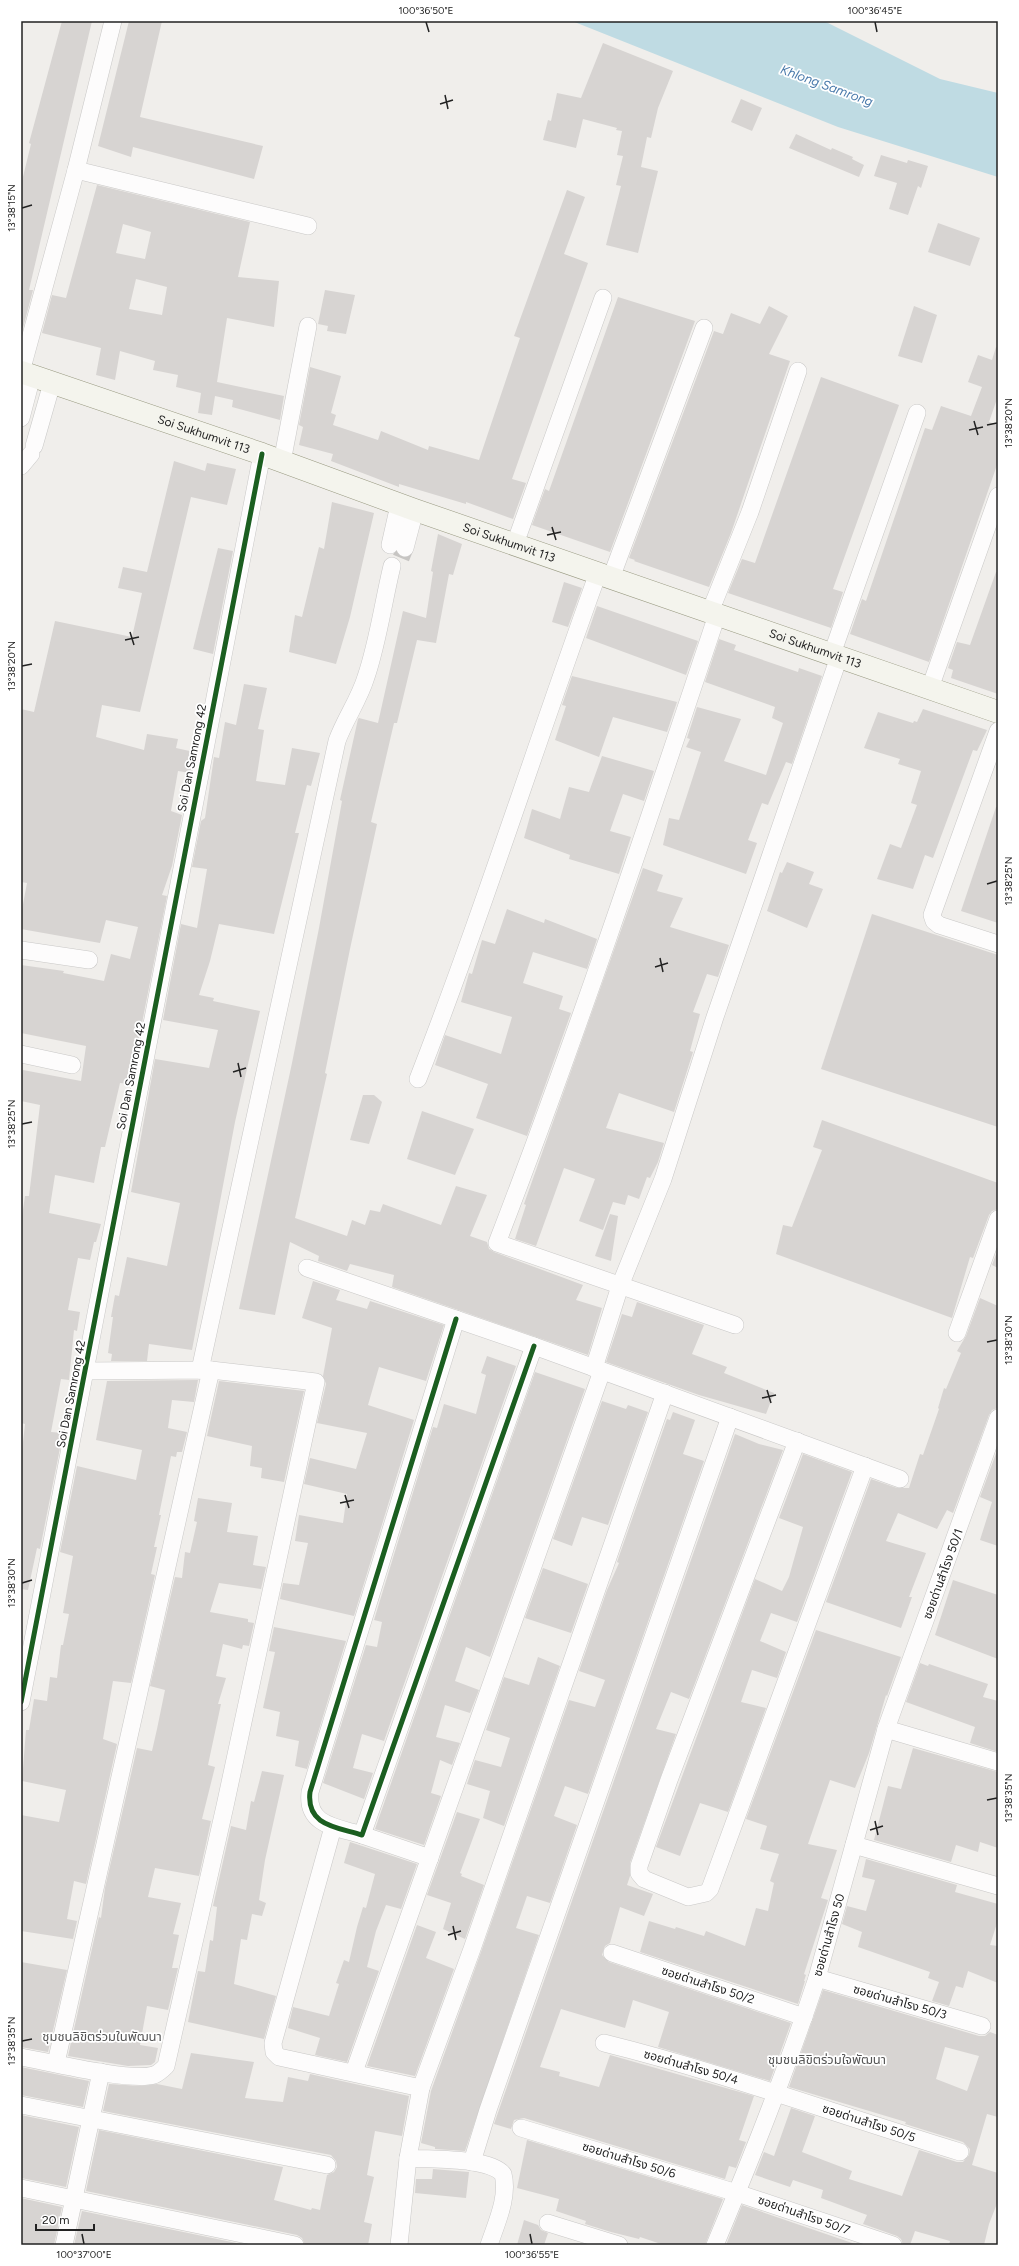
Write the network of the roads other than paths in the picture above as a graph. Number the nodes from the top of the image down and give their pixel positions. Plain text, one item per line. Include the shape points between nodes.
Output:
1 (112, 21) edge
2 (76, 170) junction
3 (308, 226) dead end
4 (604, 298) dead end
5 (308, 326) dead end
6 (704, 328) dead end
7 (798, 371) dead end
8 (25, 373) edge
9 (52, 383) junction
10 (917, 413) dead end
11 (21, 418) edge
12 (262, 454) junction
13 (29, 456) edge
14 (282, 462) junction
15 (998, 496) edge
16 (407, 507) junction
17 (515, 544) junction
18 (605, 576) junction
19 (714, 613) junction
20 (835, 655) junction
21 (930, 688) junction
22 (998, 712) edge
23 (998, 731) edge
24 (998, 944) edge
25 (21, 950) edge
26 (89, 960) dead end
27 (21, 1054) edge
28 (72, 1065) dead end
29 (418, 1079) dead end
30 (998, 1219) edge
31 (307, 1268) dead end
32 (620, 1286) junction
33 (456, 1319) junction
34 (735, 1325) dead end
35 (957, 1333) dead end
36 (534, 1346) junction
37 (598, 1369) junction
38 (206, 1370) junction
39 (85, 1371) junction
40 (665, 1394) junction
41 (730, 1417) junction
42 (998, 1418) edge
43 (797, 1441) junction
44 (866, 1466) junction
45 (900, 1478) dead end
46 (21, 1702) edge
47 (886, 1729) junction
48 (998, 1762) edge
49 (332, 1827) junction
50 (362, 1835) junction
51 (854, 1845) junction
52 (430, 1858) junction
53 (998, 1886) edge
54 (612, 1953) dead end
55 (817, 1978) junction
56 (804, 2017) junction
57 (982, 2026) dead end
58 (604, 2043) dead end
59 (21, 2057) edge
60 (56, 2063) junction
61 (101, 2072) junction
62 (354, 2072) junction
63 (421, 2088) junction
64 (778, 2092) junction
65 (21, 2105) edge
66 (90, 2120) junction
67 (521, 2128) dead end
68 (960, 2152) dead end
69 (408, 2158) junction
70 (472, 2162) junction
71 (327, 2165) dead end
72 (21, 2188) edge
73 (737, 2192) junction
74 (73, 2199) junction
75 (548, 2223) dead end
76 (64, 2245) edge
77 (295, 2245) edge
78 (399, 2245) edge
79 (489, 2245) edge
80 (619, 2245) edge
81 (715, 2245) edge
82 (894, 2245) edge

1 - 2 street
2 - 3 street
2 - 8 street
4 - 17 street
5 - 14 street
6 - 18 street
7 - 19 street
8 - 9 main road, Soi Sukhumvit 113
8 - 11 street
9 - 12 main road, Soi Sukhumvit 113
9 - 13 street
10 - 20 street
12 - 14 main road, Soi Sukhumvit 113
12 - 39 street, Soi Dan Samrong 42
14 - 16 main road, Soi Sukhumvit 113
15 - 21 street
16 - 17 main road, Soi Sukhumvit 113
16 - 38 street via 366,677 337,741
17 - 18 main road, Soi Sukhumvit 113
18 - 19 main road, Soi Sukhumvit 113
18 - 29 street via 545,720 461,967
19 - 20 main road, Soi Sukhumvit 113
19 - 32 street via 636,858 497,1243
20 - 21 main road, Soi Sukhumvit 113
20 - 32 street via 663,1179
21 - 22 main road, Soi Sukhumvit 113
23 - 24 street via 932,916 939,925
25 - 26 street
27 - 28 street
30 - 35 street
31 - 33 street
32 - 34 street
32 - 37 street
33 - 36 street
33 - 49 street via 310,1792 310,1810 314,1816
36 - 37 street
36 - 50 street
37 - 40 street
37 - 52 street
38 - 39 street
38 - 60 street
38 - 61 street via 316,1382 166,2066 154,2075 143,2077
39 - 46 street, Soi Dan Samrong 42
40 - 41 street
40 - 63 street via 472,1949
41 - 43 street
41 - 70 street
42 - 47 street, ซอยด่านสำโรง 50/1
43 - 44 street
43 - 44 street via 639,1866 639,1873 644,1879 688,1896 706,1893 710,1889
44 - 45 street
47 - 48 street
47 - 51 street, ซอยด่านสำโรง 50
49 - 50 street
49 - 62 street via 273,2043 274,2052 279,2057
50 - 52 street
51 - 53 street
51 - 55 street, ซอยด่านสำโรง 50
52 - 62 street
54 - 56 street, ซอยด่านสำโรง 50/2
55 - 56 street, ซอยด่านสำโรง 50
55 - 57 street, ซอยด่านสำโรง 50/3
56 - 64 street, ซอยด่านสำโรง 50
58 - 64 street, ซอยด่านสำโรง 50/4
59 - 60 street
60 - 61 street
61 - 66 street
62 - 63 street
63 - 69 street
64 - 68 street, ซอยด่านสำโรง 50/5
64 - 73 street, ซอยด่านสำโรง 50
65 - 66 street
66 - 71 street
66 - 74 street
67 - 73 street, ซอยด่านสำโรง 50/6
69 - 70 street
69 - 78 street
70 - 79 street via 500,2170 504,2178 500,2210
72 - 74 street
73 - 81 street, ซอยด่านสำโรง 50
73 - 82 street, ซอยด่านสำโรง 50/7
74 - 76 street
74 - 77 street
75 - 80 street

